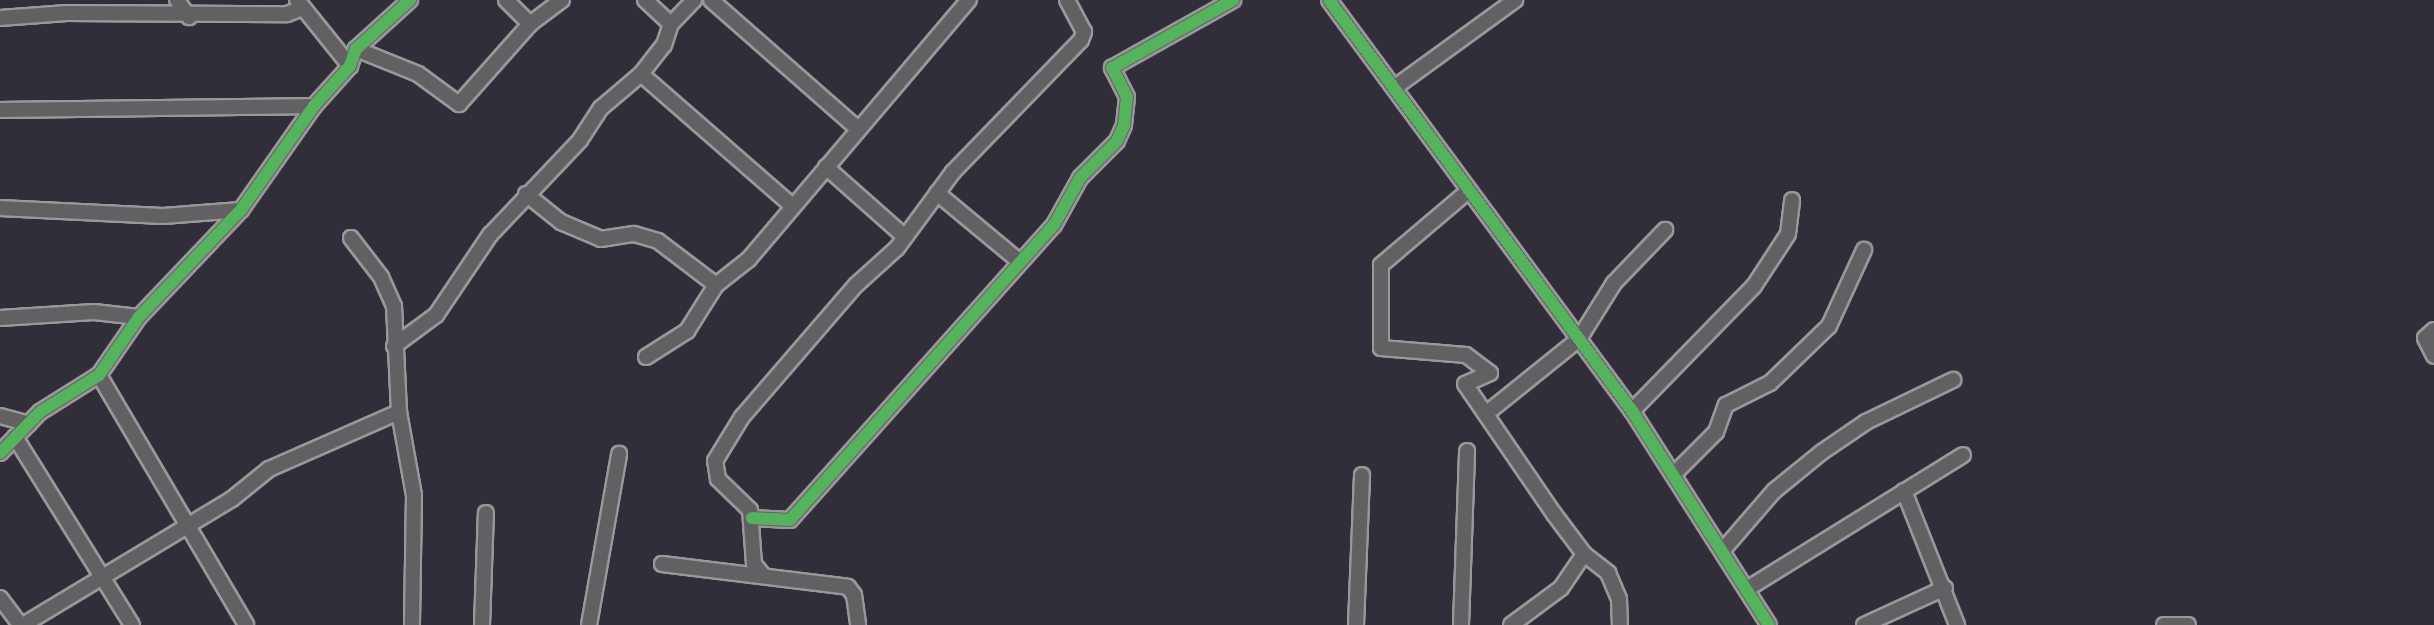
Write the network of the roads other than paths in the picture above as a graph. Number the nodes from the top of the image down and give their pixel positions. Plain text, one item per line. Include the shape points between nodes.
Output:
1 (177, 0) edge
2 (410, 0) edge
3 (506, 0) edge
4 (562, 0) edge
5 (645, 0) edge
6 (694, 0) edge
7 (711, 0) edge
8 (969, 0) edge
9 (1067, 0) edge
10 (1233, 0) edge
11 (1329, 0) edge
12 (1515, 0) edge
13 (300, 4) edge
14 (189, 17) junction
15 (0, 18) edge
16 (530, 24) junction
17 (671, 24) junction
18 (356, 49) junction
19 (350, 66) junction
20 (641, 74) junction
21 (1394, 88) junction
22 (314, 106) junction
23 (0, 110) edge
24 (858, 129) junction
25 (826, 167) junction
26 (1467, 192) junction
27 (937, 193) junction
28 (526, 194) junction
29 (1792, 200) dead end
30 (791, 205) junction
31 (0, 208) edge
32 (241, 210) junction
33 (1665, 230) dead end
34 (904, 236) junction
35 (351, 238) dead end
36 (1864, 250) dead end
37 (1019, 261) junction
38 (716, 285) junction
39 (139, 317) junction
40 (0, 318) edge
41 (2434, 330) edge
42 (1579, 339) junction
43 (394, 346) junction
44 (2434, 356) edge
45 (646, 357) dead end
46 (99, 375) junction
47 (1953, 380) dead end
48 (1632, 411) junction
49 (399, 412) junction
50 (1487, 413) junction
51 (0, 416) edge
52 (29, 424) junction
53 (15, 437) junction
54 (1467, 451) dead end
55 (0, 453) edge
56 (619, 454) dead end
57 (1963, 455) dead end
58 (1675, 473) junction
59 (1362, 475) dead end
60 (1904, 491) junction
61 (486, 513) dead end
62 (752, 518) junction
63 (187, 526) junction
64 (1723, 550) junction
65 (1584, 554) junction
66 (662, 564) dead end
67 (762, 574) junction
68 (105, 578) junction
69 (1945, 588) junction
70 (1747, 589) junction
71 (0, 598) edge
72 (21, 625) edge
73 (132, 625) edge
74 (246, 625) edge
75 (412, 625) edge
76 (482, 625) edge
77 (589, 625) edge
78 (858, 625) edge
79 (1356, 625) edge
80 (1461, 625) edge
81 (1511, 625) edge
82 (1620, 625) edge
83 (1769, 625) edge
84 (1864, 625) edge
85 (1957, 625) edge
86 (2164, 625) edge
87 (2188, 625) edge

1 - 14 street
2 - 18 street
3 - 16 street
4 - 16 street
5 - 17 street
6 - 17 street
7 - 24 street
8 - 24 street
9 - 27 street via 1084,32 1081,40 982,138
10 - 37 street via 1112,68 1130,109 1117,141 1090,165 1054,225
11 - 21 street
12 - 21 street
13 - 14 street via 287,14
13 - 19 street
14 - 15 street via 67,13
16 - 18 street via 459,104 418,74
17 - 20 street via 664,45
18 - 19 street
19 - 22 street
20 - 28 street via 601,108 580,140
20 - 30 street
21 - 26 street
22 - 23 street
22 - 32 street
24 - 25 street
25 - 30 street
25 - 34 street
26 - 42 street
26 - 50 street via 1381,265 1381,348 1466,355 1490,373 1465,384
27 - 34 street
27 - 37 street
28 - 38 street via 561,222 601,239 634,234 658,241
28 - 43 street via 490,235 436,315
29 - 48 street via 1788,234 1763,275
30 - 38 street via 749,259
31 - 32 street via 163,216
32 - 39 street
33 - 42 street via 1614,283
34 - 62 street via 802,345 784,374 732,430 715,461 718,479 744,500
35 - 43 street via 387,287 394,306
36 - 58 street via 1829,326 1770,383 1726,405 1716,432
37 - 62 street via 790,520
38 - 45 street via 687,331
39 - 40 street via 94,312
39 - 46 street
41 - 44 street via 2425,338
42 - 48 street
42 - 50 street
43 - 49 street
46 - 52 street
46 - 63 street
47 - 64 street via 1866,422 1822,452 1761,503
48 - 58 street
49 - 63 street via 269,469
49 - 75 street via 414,495
50 - 65 street
51 - 52 street
52 - 53 street
53 - 55 street
53 - 68 street
54 - 80 street
56 - 77 street
57 - 60 street
58 - 64 street
59 - 79 street
60 - 69 street
60 - 70 street
61 - 76 street
62 - 67 street via 754,564
63 - 68 street
63 - 74 street
64 - 70 street
65 - 81 street via 1561,588
65 - 82 street via 1608,573 1619,599
66 - 67 street
67 - 78 street via 848,587
68 - 72 street
68 - 73 street
69 - 84 street
69 - 85 street
70 - 83 street
71 - 72 street
86 - 87 street

